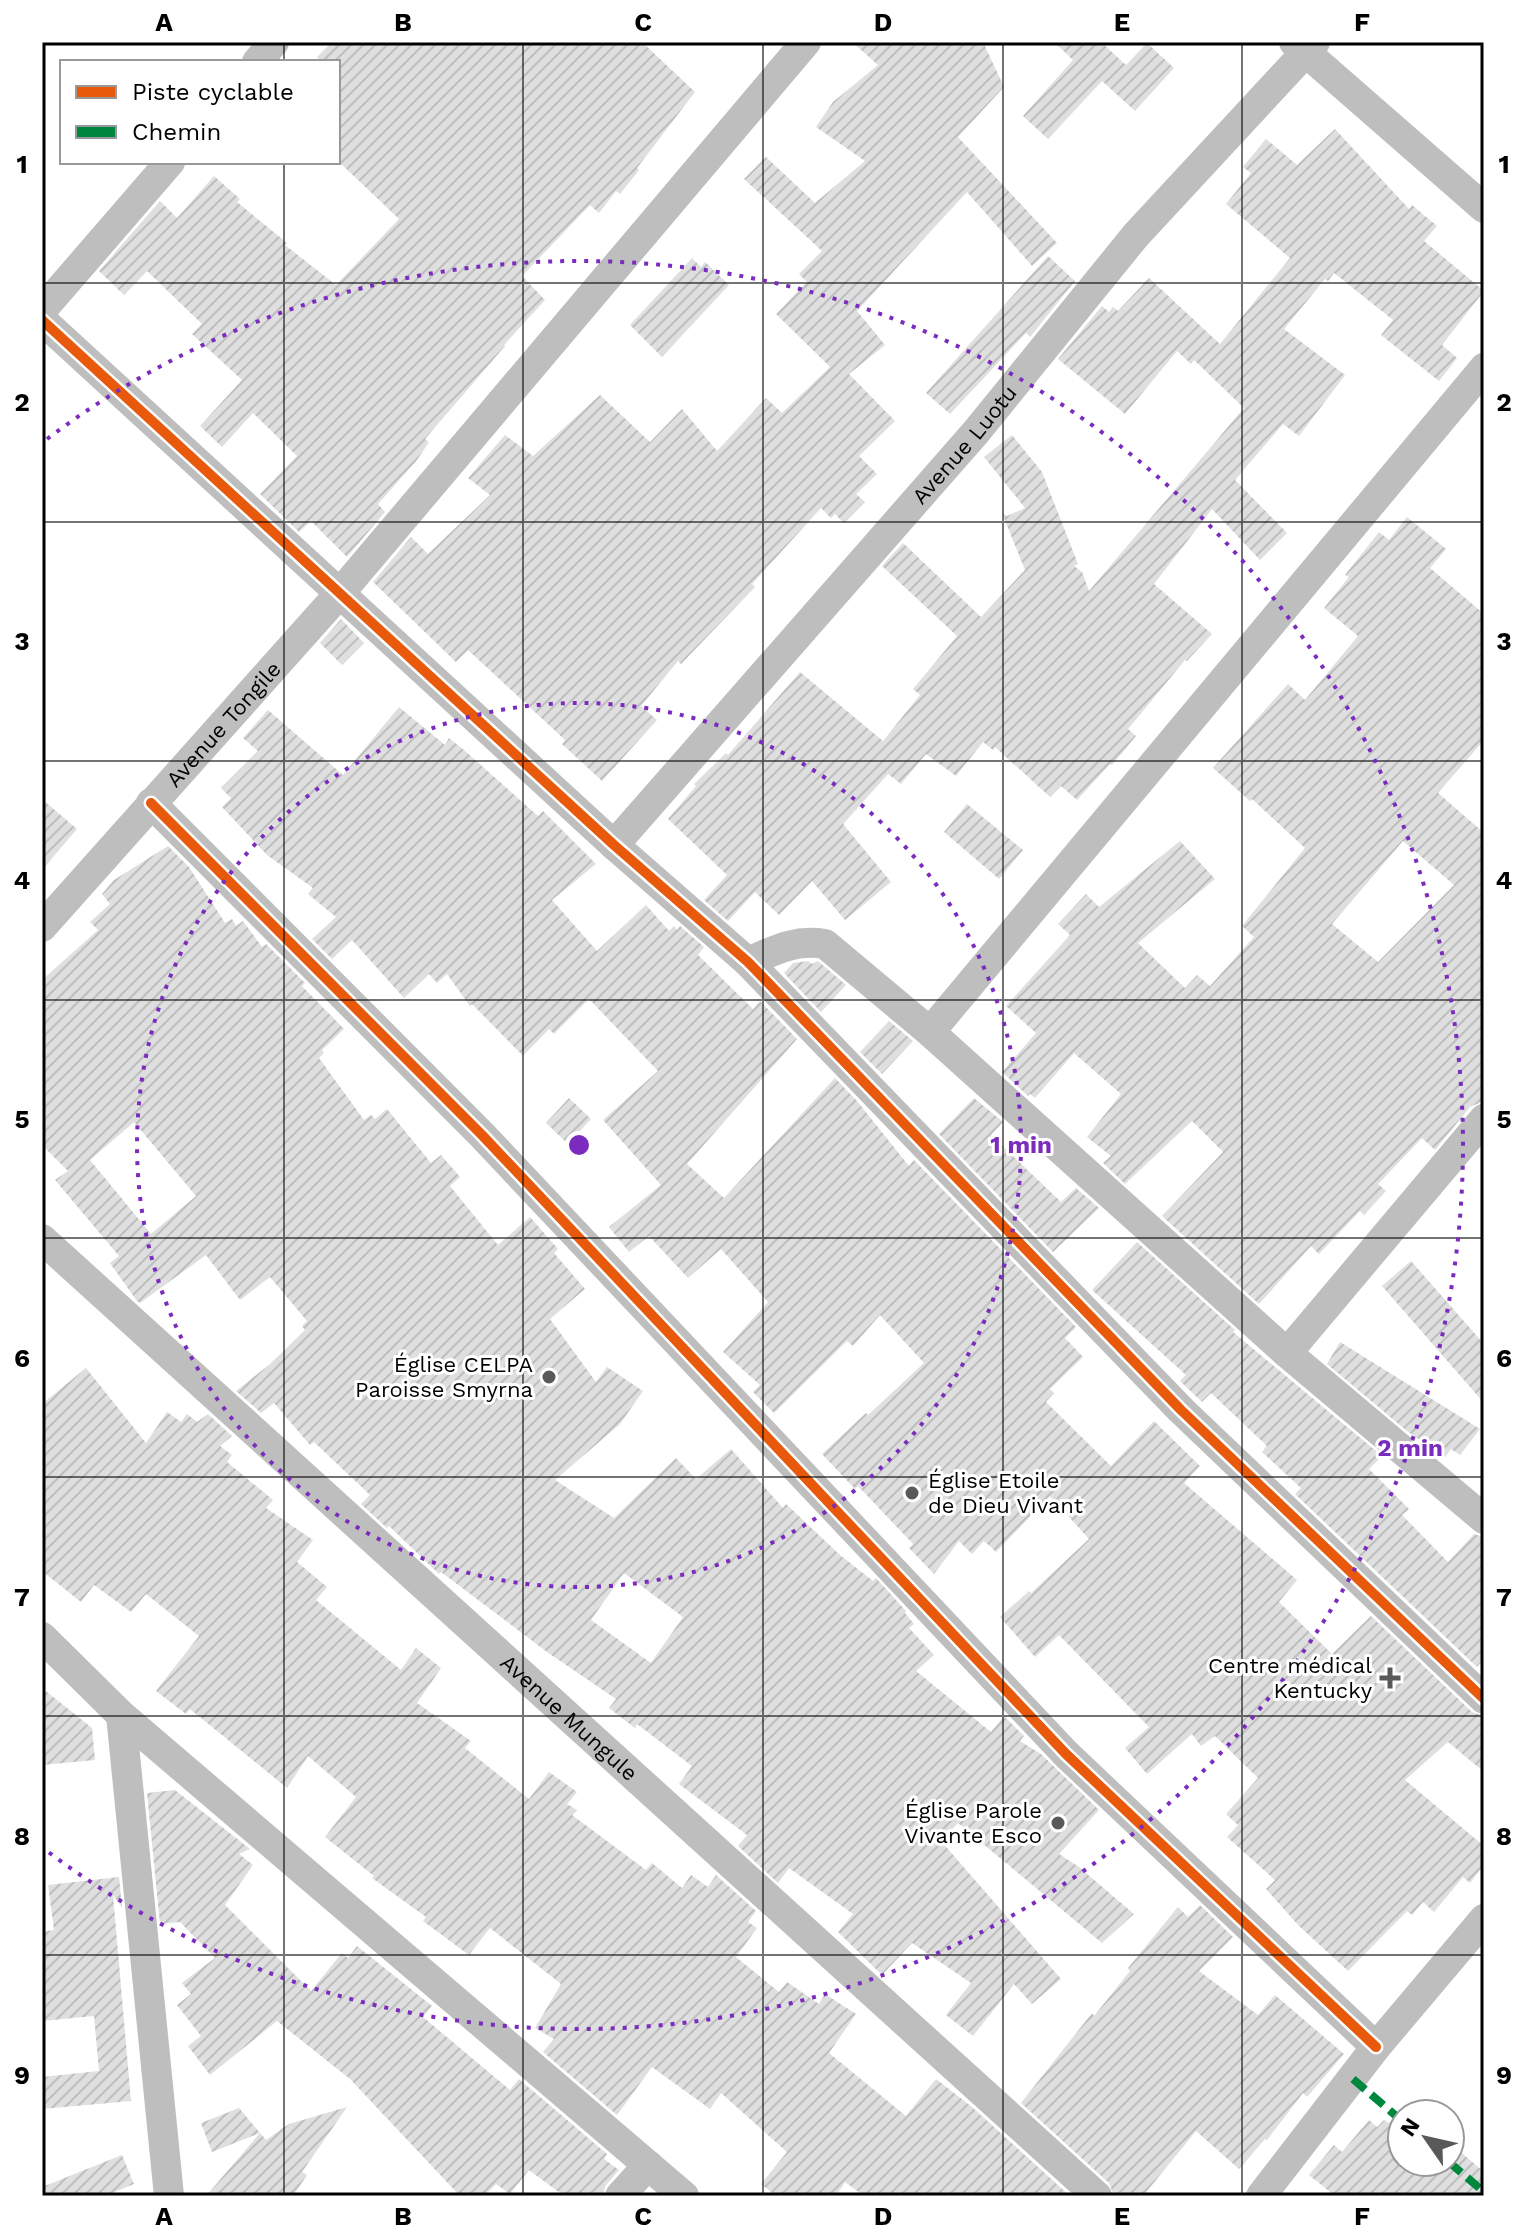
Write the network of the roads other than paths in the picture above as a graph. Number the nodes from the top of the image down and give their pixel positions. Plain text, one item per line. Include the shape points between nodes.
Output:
1 (274, 42) edge
2 (806, 42) edge
3 (1305, 46) edge
4 (259, 60) edge
5 (168, 164) edge
6 (1484, 208) edge
7 (42, 310) edge
8 (42, 320) edge
9 (1484, 368) edge
10 (340, 593) junction
11 (151, 803) junction
12 (614, 845) junction
13 (42, 927) edge
14 (748, 962) junction
15 (930, 1032) junction
16 (1484, 1119) edge
17 (42, 1239) edge
18 (1287, 1353) junction
19 (1484, 1519) edge
20 (42, 1637) edge
21 (1484, 1699) edge
22 (121, 1715) junction
23 (1484, 1919) edge
24 (1376, 2047) junction
25 (648, 2165) junction
26 (169, 2196) edge
27 (620, 2196) edge
28 (684, 2196) edge
29 (1097, 2196) edge
30 (1261, 2196) edge

1 - 4 street
2 - 10 street, Avenue Tongile
3 - 6 street
3 - 12 street, Avenue Luotu via 1136,235 976,432
5 - 7 street
8 - 10 street
9 - 15 street
10 - 11 street, Avenue Tongile
10 - 12 street
11 - 13 street, Avenue Tongile
11 - 24 street via 482,1135 1066,1754
12 - 14 street
14 - 15 street via 788,944 825,944
14 - 21 street via 1181,1410
15 - 18 street
16 - 18 street
17 - 29 street, Avenue Mungule
18 - 19 street
20 - 22 street
22 - 25 street
22 - 26 street
23 - 24 street
24 - 30 street
25 - 27 street
25 - 28 street

